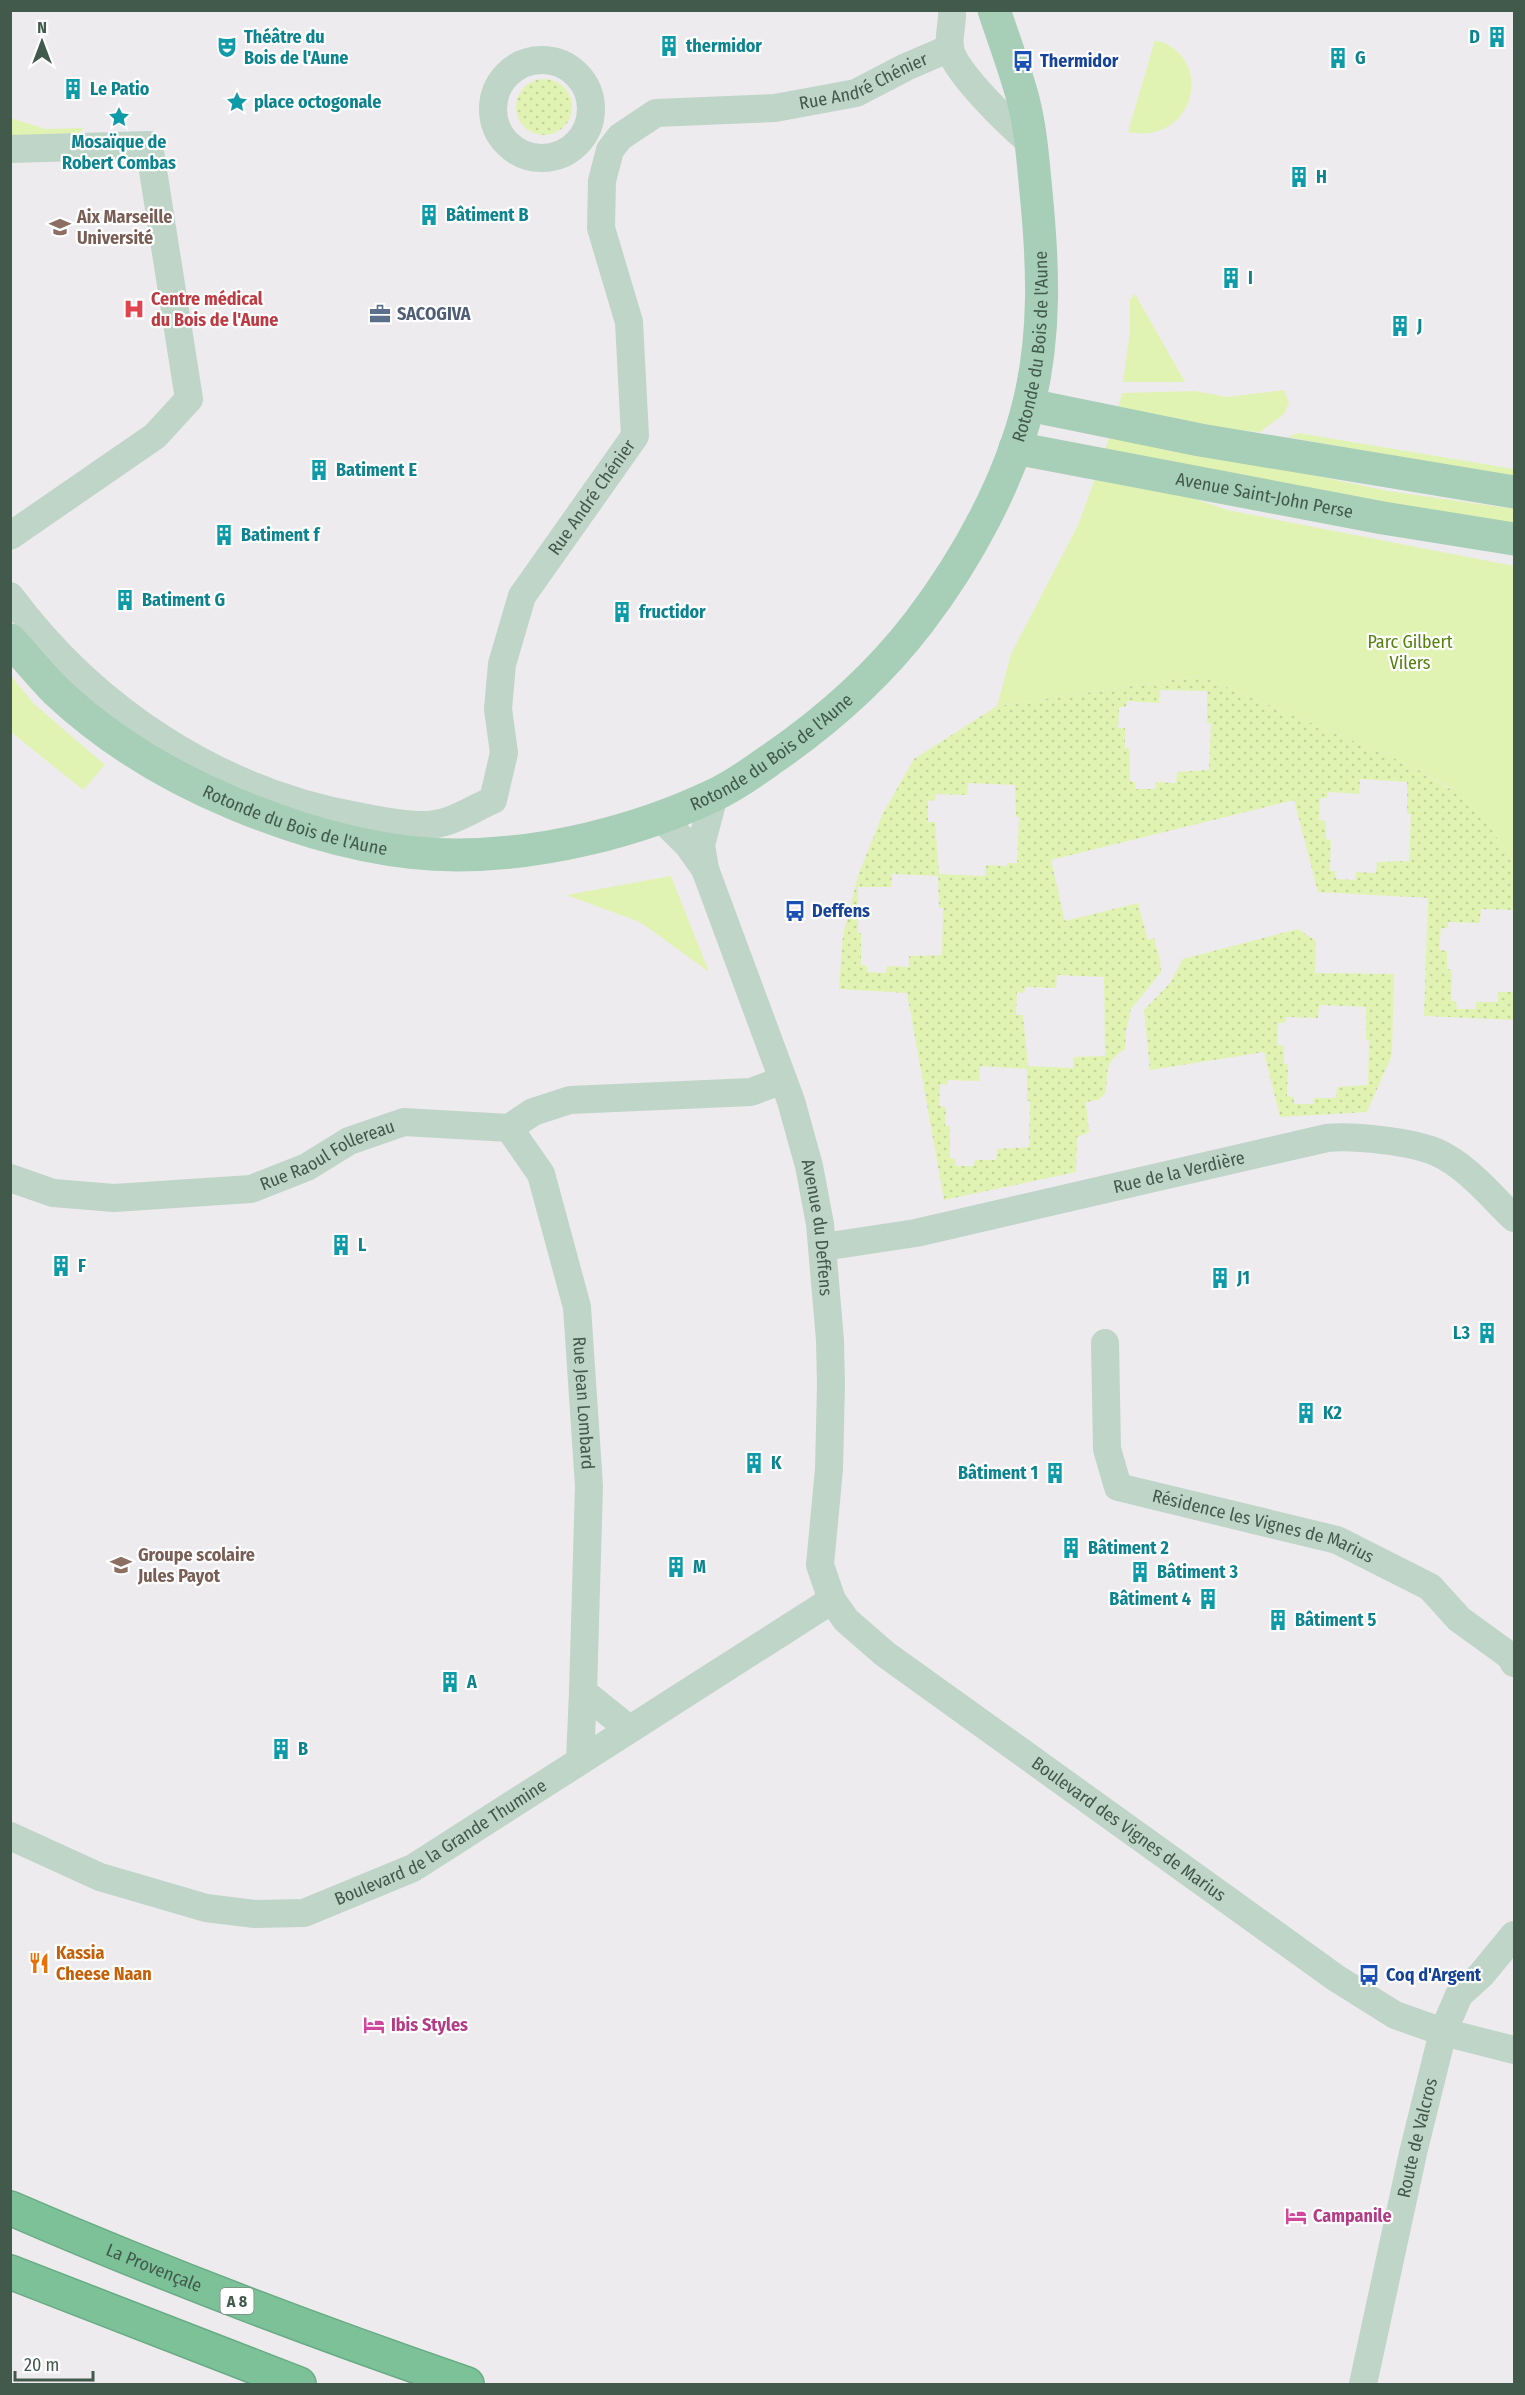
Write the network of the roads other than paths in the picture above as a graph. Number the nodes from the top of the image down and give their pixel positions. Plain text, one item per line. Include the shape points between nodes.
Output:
1 (952, 10) edge
2 (994, 10) edge
3 (950, 48) junction
4 (586, 132) dead end
5 (1031, 143) junction
6 (10, 149) edge
7 (610, 150) junction
8 (1029, 405) junction
9 (1015, 448) junction
10 (1515, 492) edge
11 (10, 536) edge
12 (1515, 539) edge
13 (10, 596) edge
14 (10, 640) edge
15 (714, 796) junction
16 (659, 816) junction
17 (705, 869) junction
18 (783, 1080) junction
19 (509, 1128) junction
20 (10, 1178) edge
21 (1515, 1218) edge
22 (823, 1247) junction
23 (1105, 1344) dead end
24 (832, 1600) junction
25 (1515, 1663) edge
26 (583, 1692) junction
27 (630, 1729) junction
28 (580, 1760) junction
29 (10, 1836) edge
30 (1515, 1935) edge
31 (1443, 2032) junction
32 (1515, 2050) edge
33 (10, 2208) edge
34 (10, 2272) edge
35 (299, 2385) edge
36 (467, 2385) edge
37 (1363, 2385) edge

1 - 3 street, Rue André Chénier
2 - 5 main road, Rotonde du Bois de l'Aune via 1023,100
3 - 5 street, Rue André Chénier via 968,79 1006,122
3 - 7 street, Rue André Chénier via 856,93 775,108 656,113 620,137
4 - 7 street
5 - 8 main road, Rotonde du Bois de l'Aune via 1043,312
6 - 11 street via 149,145 189,399 155,436
7 - 13 street, Rue André Chénier via 602,181 601,228 630,322 634,436 522,596 502,664 498,709 504,753 493,800 463,816 430,825 394,823 328,811 242,782 153,733 86,682
8 - 9 main road, Rotonde du Bois de l'Aune
8 - 10 main road via 1200,440
9 - 12 main road, Avenue Saint-John Perse via 1360,514
9 - 15 main road, Rotonde du Bois de l'Aune via 986,513 949,580 892,655 805,737
14 - 16 main road, Rotonde du Bois de l'Aune via 56,690 156,766 286,825 379,848 453,855 551,847
15 - 16 main road, Rotonde du Bois de l'Aune
15 - 17 street, Avenue du Deffens via 701,845
16 - 17 street, Avenue du Deffens
17 - 18 street, Avenue du Deffens
18 - 19 street via 751,1092 732,1094 570,1100 533,1112
18 - 22 street, Avenue du Deffens via 809,1167
19 - 20 street, Rue Raoul Follereau via 404,1122 349,1141 307,1167 251,1189 114,1198 53,1193
19 - 26 street, Rue Jean Lombard via 541,1174 576,1307 589,1486
21 - 22 street, Rue de la Verdière via 1467,1173 1436,1152 1344,1136 900,1236
22 - 24 street, Avenue du Deffens via 831,1385 829,1469 820,1565
23 - 25 street, Résidence les Vignes de Marius via 1107,1449 1118,1487 1337,1540 1430,1587 1459,1619
24 - 27 street, Boulevard de la Grande Thumine
24 - 31 street, Boulevard des Vignes de Marius via 846,1620 885,1654 1288,1945 1377,2005
26 - 27 street
26 - 28 street, Rue Jean Lombard
27 - 28 street, Boulevard de la Grande Thumine
28 - 29 street, Boulevard de la Grande Thumine via 413,1868 304,1913 255,1914 206,1908 100,1877
30 - 31 street via 1459,1995
31 - 32 street, Boulevard des Vignes de Marius
31 - 37 street, Route de Valcros
33 - 36 highway, La Provençale / A 8 via 133,2261
34 - 35 highway

